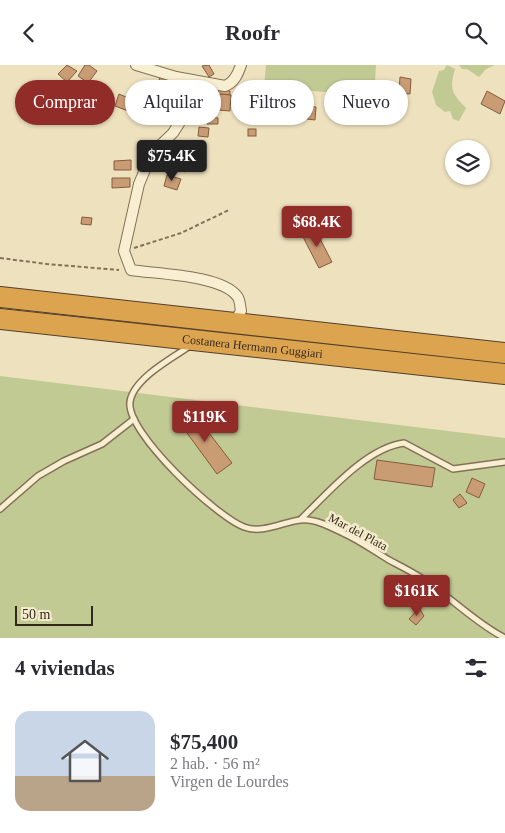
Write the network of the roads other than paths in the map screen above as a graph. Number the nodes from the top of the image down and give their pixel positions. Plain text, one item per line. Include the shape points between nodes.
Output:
1 (136, 65) edge
2 (241, 65) edge
3 (190, 80) edge
4 (221, 84) edge
5 (178, 125) edge
6 (0, 297) edge
7 (0, 319) edge
8 (233, 324) junction
9 (196, 341) junction
10 (505, 353) edge
11 (505, 375) edge
12 (134, 419) junction
13 (505, 462) edge
14 (0, 509) edge
15 (301, 519) junction
16 (505, 638) edge

1 - 3 street
2 - 4 street via 230,84
5 - 8 street via 152,153 139,184 124,251 131,270 205,280 230,288 239,297 241,311
6 - 8 highway, Costanera Hermann Guggiari
7 - 9 highway, Costanera Hermann Guggiari
8 - 10 highway, Costanera Hermann Guggiari
9 - 11 highway, Costanera Hermann Guggiari
9 - 12 lane via 150,373 139,385 130,402
12 - 14 lane via 102,444 38,476
12 - 15 lane, Mar del Plata via 144,436 182,479 231,521 246,528 260,528
13 - 15 lane via 453,469 404,443 396,444 372,456 344,477
15 - 16 lane, Mar del Plata via 344,533 433,585 485,627

